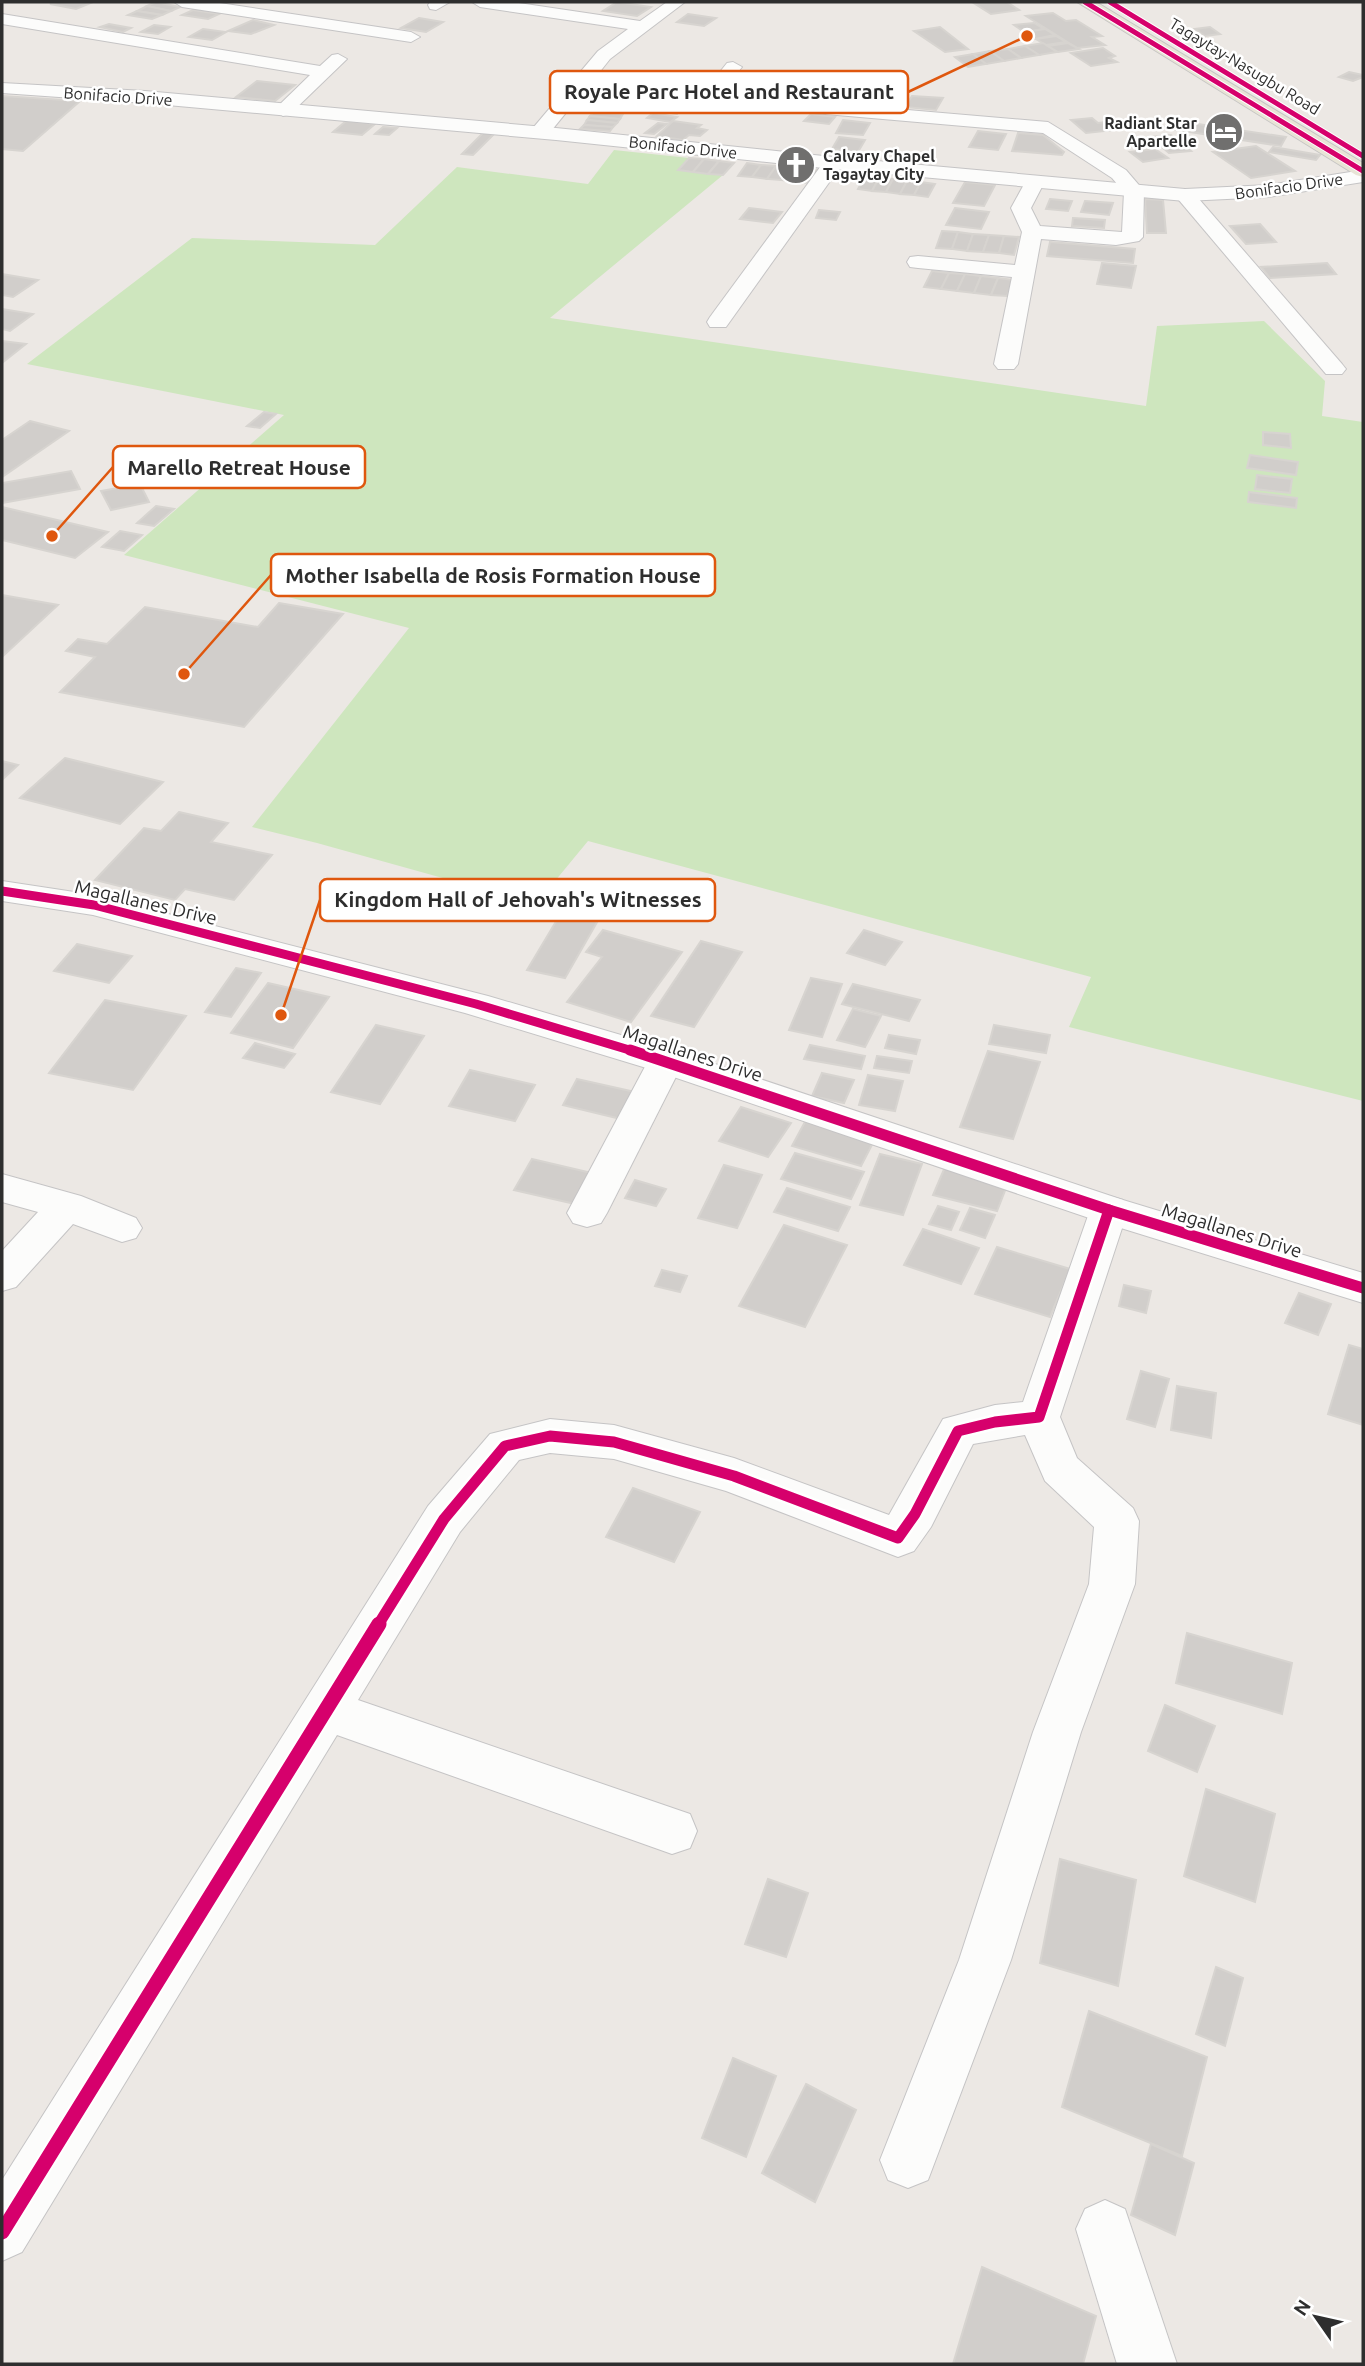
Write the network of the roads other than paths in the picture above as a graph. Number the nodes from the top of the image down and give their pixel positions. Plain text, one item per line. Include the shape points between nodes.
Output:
1 (182, 2) edge
2 (480, 2) edge
3 (677, 2) edge
4 (1085, 2) edge
5 (1110, 2) edge
6 (2, 19) edge
7 (642, 26) junction
8 (369, 31) junction
9 (411, 37) dead end
10 (733, 67) dead end
11 (324, 72) junction
12 (2, 88) edge
13 (576, 88) junction
14 (708, 99) junction
15 (283, 110) junction
16 (540, 132) junction
17 (1363, 156) edge
18 (833, 163) junction
19 (1363, 174) edge
20 (1035, 181) junction
21 (1133, 191) junction
22 (1185, 195) junction
23 (1032, 232) junction
24 (918, 262) dead end
25 (1024, 272) junction
26 (718, 322) dead end
27 (1006, 364) dead end
28 (1334, 369) dead end
29 (2, 891) edge
30 (666, 1061) junction
31 (2, 1188) edge
32 (67, 1206) junction
33 (1109, 1210) junction
34 (587, 1213) dead end
35 (122, 1228) dead end
36 (2, 1276) edge
37 (1363, 1288) edge
38 (1039, 1417) junction
39 (326, 1710) junction
40 (672, 1831) dead end
41 (908, 2160) dead end
42 (1105, 2229) dead end
43 (2, 2232) edge
44 (1147, 2364) edge

1 - 8 street
2 - 7 street
3 - 7 street
4 - 19 main road, Tagaytay-Nasugbu Road
5 - 17 main road, Tagaytay-Nasugbu Road
6 - 11 street
7 - 13 street via 604,55
8 - 9 street
8 - 11 street
10 - 14 street
11 - 15 street
12 - 15 street, Bonifacio Drive
13 - 14 street
13 - 16 street
14 - 21 street via 1048,128 1119,174
15 - 16 street, Bonifacio Drive
16 - 18 street, Bonifacio Drive
18 - 20 street, Bonifacio Drive
18 - 26 street
19 - 22 street, Bonifacio Drive via 1269,191
20 - 21 street, Bonifacio Drive
20 - 23 street via 1021,208
21 - 22 street, Bonifacio Drive
21 - 23 street via 1132,237
22 - 28 street
23 - 25 street
24 - 25 street
25 - 27 street
29 - 30 street, Magallanes Drive via 94,905 463,1000
30 - 33 street, Magallanes Drive
30 - 34 street
31 - 32 street
32 - 35 street
32 - 36 street
33 - 37 street, Magallanes Drive
33 - 38 street
38 - 39 street via 958,1431 898,1538 734,1476 614,1441 550,1436 505,1446 444,1519
38 - 41 street via 1060,1469 1117,1521 1112,1584 1057,1732 985,1960
39 - 40 street
39 - 43 street
42 - 44 street

